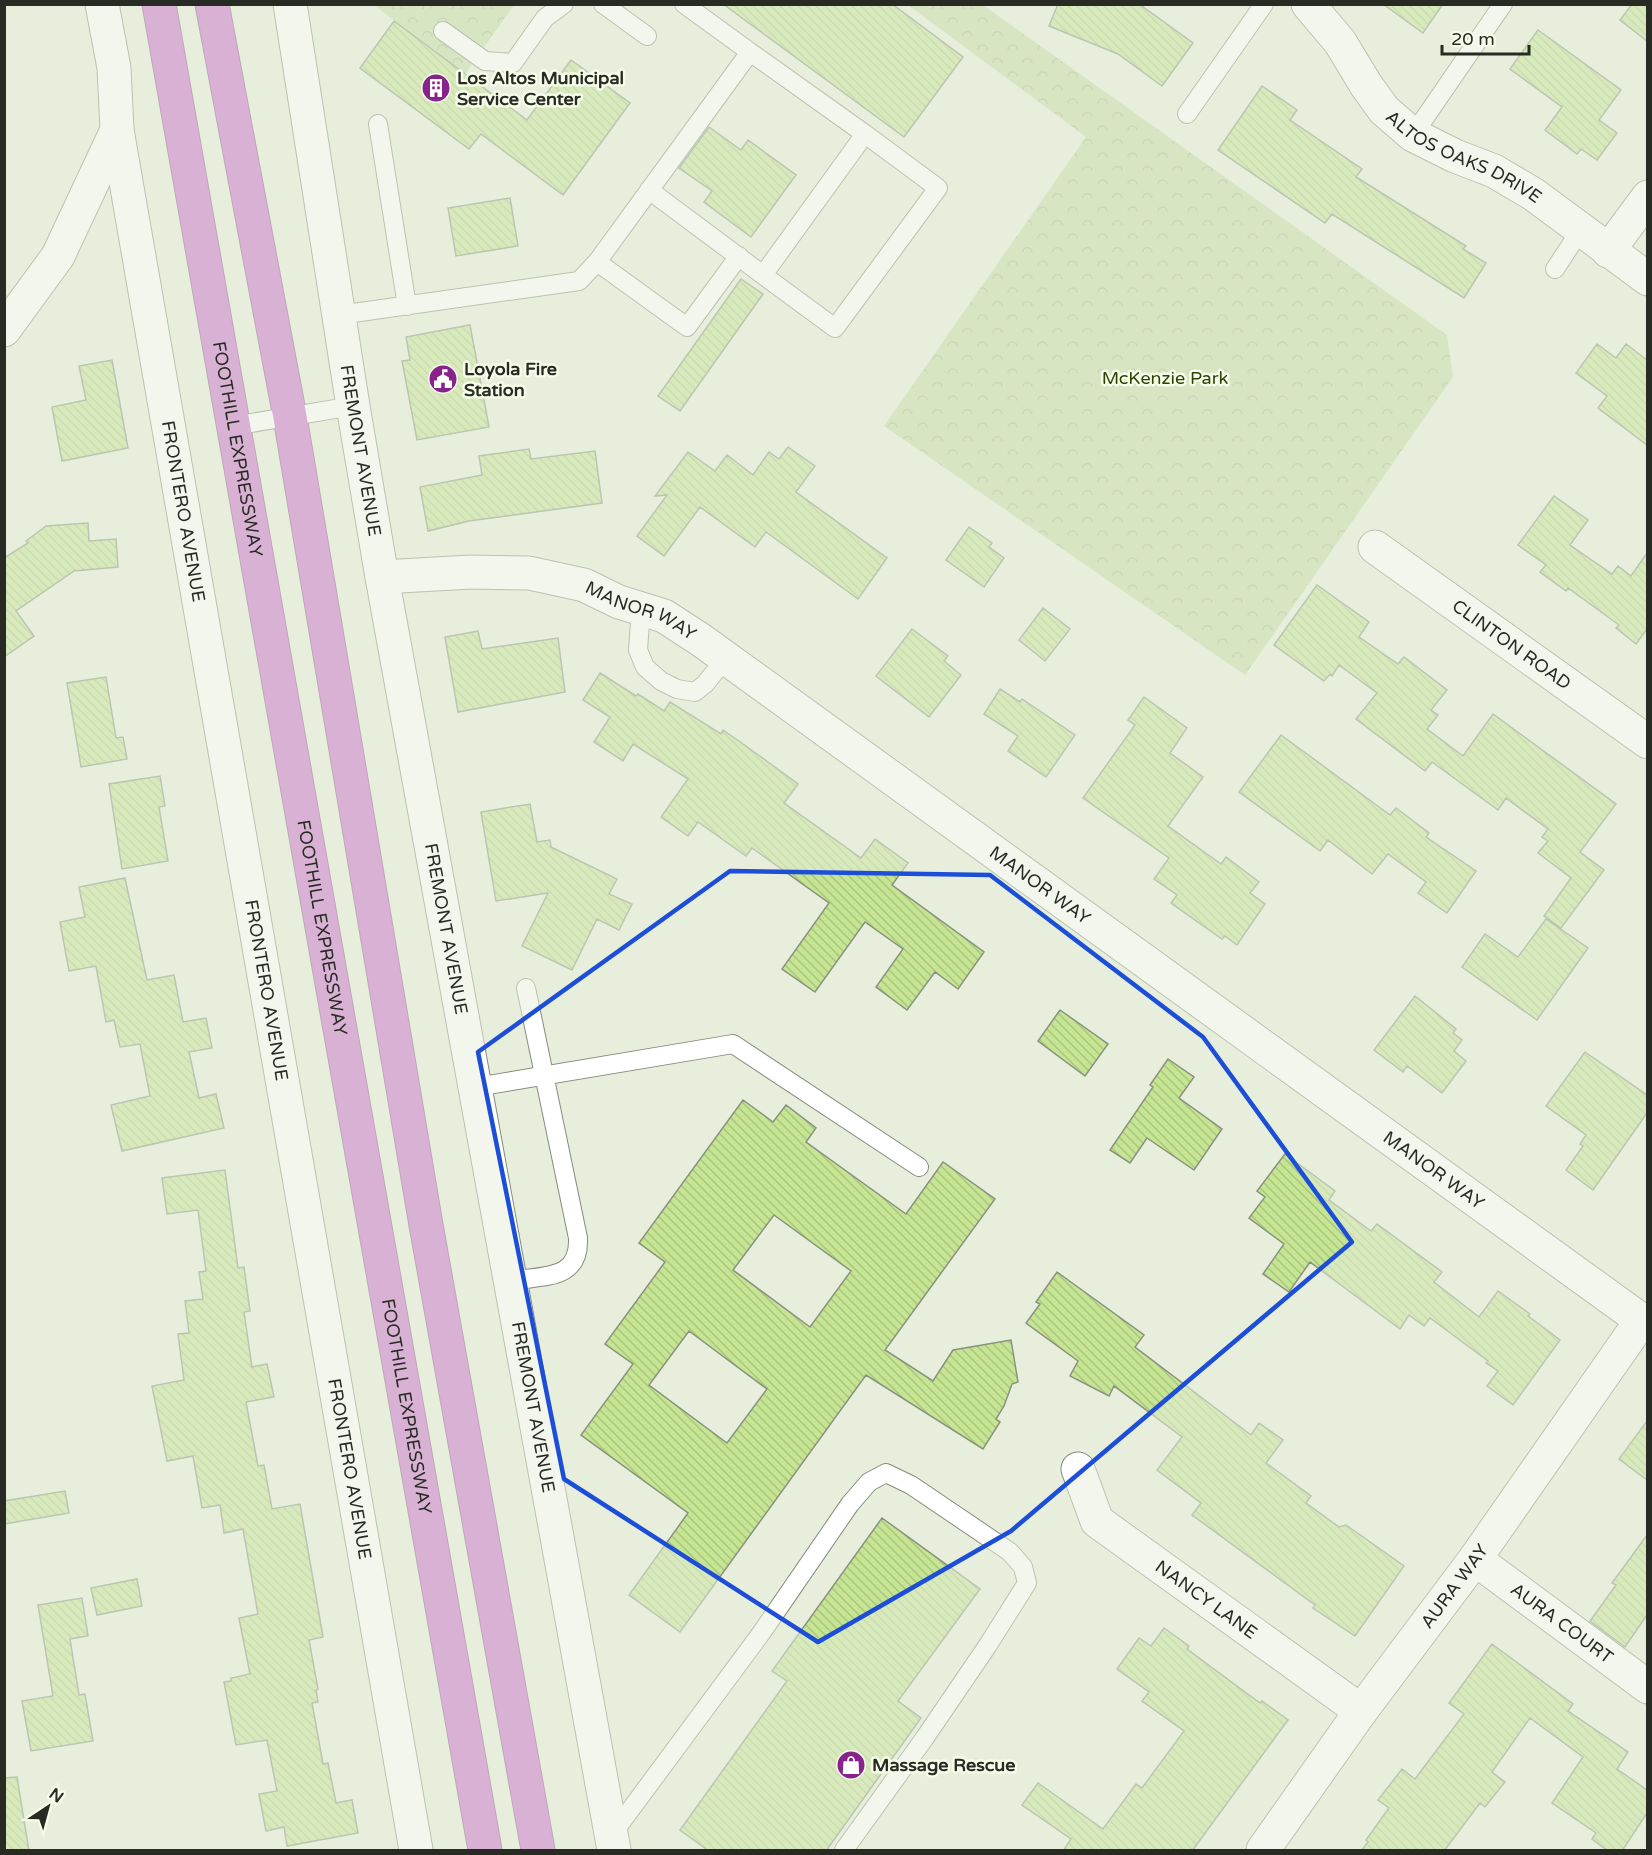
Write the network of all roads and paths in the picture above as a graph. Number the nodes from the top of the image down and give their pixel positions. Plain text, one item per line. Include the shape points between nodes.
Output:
1 (102, 4) edge
2 (159, 4) edge
3 (212, 4) edge
4 (290, 4) edge
5 (564, 4) edge
6 (603, 4) edge
7 (684, 4) edge
8 (1264, 4) edge
9 (1308, 4) edge
10 (1503, 4) edge
11 (443, 31) dead end
12 (647, 36) dead end
13 (750, 52) junction
14 (1187, 114) dead end
15 (378, 124) dead end
16 (117, 130) junction
17 (865, 134) junction
18 (1413, 135) junction
19 (649, 190) junction
20 (1647, 197) edge
21 (1580, 231) junction
22 (1608, 251) junction
23 (739, 256) junction
24 (597, 262) junction
25 (1555, 269) dead end
26 (763, 275) junction
27 (1647, 279) edge
28 (407, 306) junction
29 (339, 315) junction
30 (4, 330) edge
31 (353, 405) junction
32 (290, 417) junction
33 (233, 426) junction
34 (1376, 547) dead end
35 (382, 577) junction
36 (641, 609) junction
37 (726, 658) junction
38 (1647, 742) edge
39 (526, 988) dead end
40 (544, 1074) junction
41 (476, 1087) junction
42 (919, 1167) dead end
43 (511, 1281) junction
44 (1644, 1323) edge
45 (1078, 1469) dead end
46 (1475, 1559) junction
47 (1647, 1687) edge
48 (1361, 1711) junction
49 (612, 1843) edge
50 (416, 1851) edge
51 (485, 1851) edge
52 (538, 1851) edge
53 (844, 1851) edge
54 (1263, 1851) edge

1 - 16 street, FRONTERO AVENUE via 114,68
2 - 33 highway, FOOTHILL EXPRESSWAY
3 - 32 highway
4 - 29 street, FREMONT AVENUE
5 - 11 lane via 546,18 513,63 485,61
6 - 12 lane
7 - 13 lane
8 - 14 lane
9 - 18 street, ALTOS OAKS DRIVE via 1340,42 1384,110
10 - 18 lane
13 - 17 lane
13 - 19 lane
15 - 28 lane
16 - 30 street via 58,256
16 - 50 street, FRONTERO AVENUE
17 - 26 lane
17 - 26 lane via 939,188 835,328
18 - 21 street, ALTOS OAKS DRIVE via 1494,171 1533,194
19 - 23 lane
19 - 24 lane
20 - 22 street
21 - 22 street, ALTOS OAKS DRIVE
21 - 25 lane
22 - 27 street, ALTOS OAKS DRIVE
23 - 24 lane via 687,327
23 - 26 lane
24 - 28 lane via 579,281
28 - 29 lane
29 - 31 street, FREMONT AVENUE
31 - 32 lane
31 - 35 street, FREMONT AVENUE
32 - 33 lane
32 - 52 highway via 426,1225
33 - 51 highway, FOOTHILL EXPRESSWAY
34 - 38 street, CLINTON ROAD
35 - 36 street, MANOR WAY via 529,573 584,585
35 - 41 street, FREMONT AVENUE
36 - 37 street, MANOR WAY via 664,616
36 - 37 lane via 638,650 645,667 661,681 695,692
37 - 44 street, MANOR WAY
39 - 40 lane
40 - 41 lane
40 - 42 lane via 733,1044
40 - 43 lane via 579,1248 571,1268 561,1273
41 - 43 street, FREMONT AVENUE
43 - 49 street, FREMONT AVENUE
44 - 46 street, AURA WAY
45 - 48 street, NANCY LANE via 1097,1521
46 - 47 street, AURA COURT
46 - 48 street, AURA WAY
48 - 54 street, AURA WAY
49 - 53 lane via 850,1504 869,1482 886,1473 911,1485 1010,1552 1023,1567 1027,1583 931,1729

